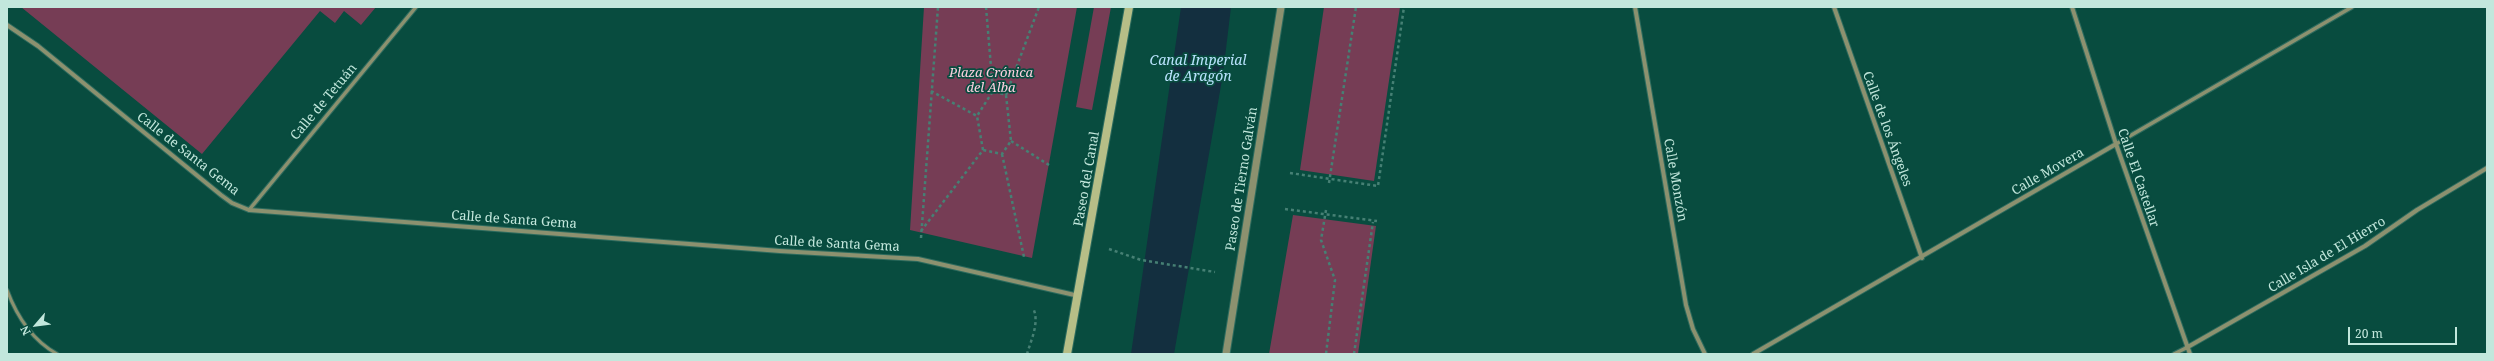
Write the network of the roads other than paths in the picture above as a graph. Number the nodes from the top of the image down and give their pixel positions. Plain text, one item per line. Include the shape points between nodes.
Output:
1 (416, 7) edge
2 (1129, 7) edge
3 (1281, 7) edge
4 (1635, 7) edge
5 (1834, 7) edge
6 (2072, 7) edge
7 (2352, 7) edge
8 (7, 25) edge
9 (2116, 144) junction
10 (2487, 168) edge
11 (249, 210) junction
12 (1922, 258) junction
13 (7, 290) edge
14 (1079, 296) junction
15 (2186, 348) junction
16 (57, 354) edge
17 (1067, 354) edge
18 (1226, 354) edge
19 (1705, 354) edge
20 (1754, 354) edge
21 (2174, 354) edge
22 (2190, 354) edge

1 - 11 street, Calle de Tetuán
2 - 14 main road, Paseo del Canal
3 - 18 street, Paseo de Tierno Galván
4 - 19 street, Calle Monzón via 1686,305 1693,329
5 - 12 street, Calle de los Ángeles
6 - 9 street, Calle El Castellar
7 - 9 street, Calle Movera
8 - 11 street, Calle de Santa Gema via 38,46 221,195
9 - 12 street, Calle Movera
9 - 15 street, Calle El Castellar
10 - 15 street, Calle Isla de El Hierro via 2417,210 2365,246
11 - 14 street, Calle de Santa Gema via 780,251 918,259
12 - 20 street, Calle Movera
13 - 16 lane via 28,330
14 - 17 main road, Paseo del Canal
15 - 21 street, Calle Isla de El Hierro
15 - 22 street, Calle El Castellar

